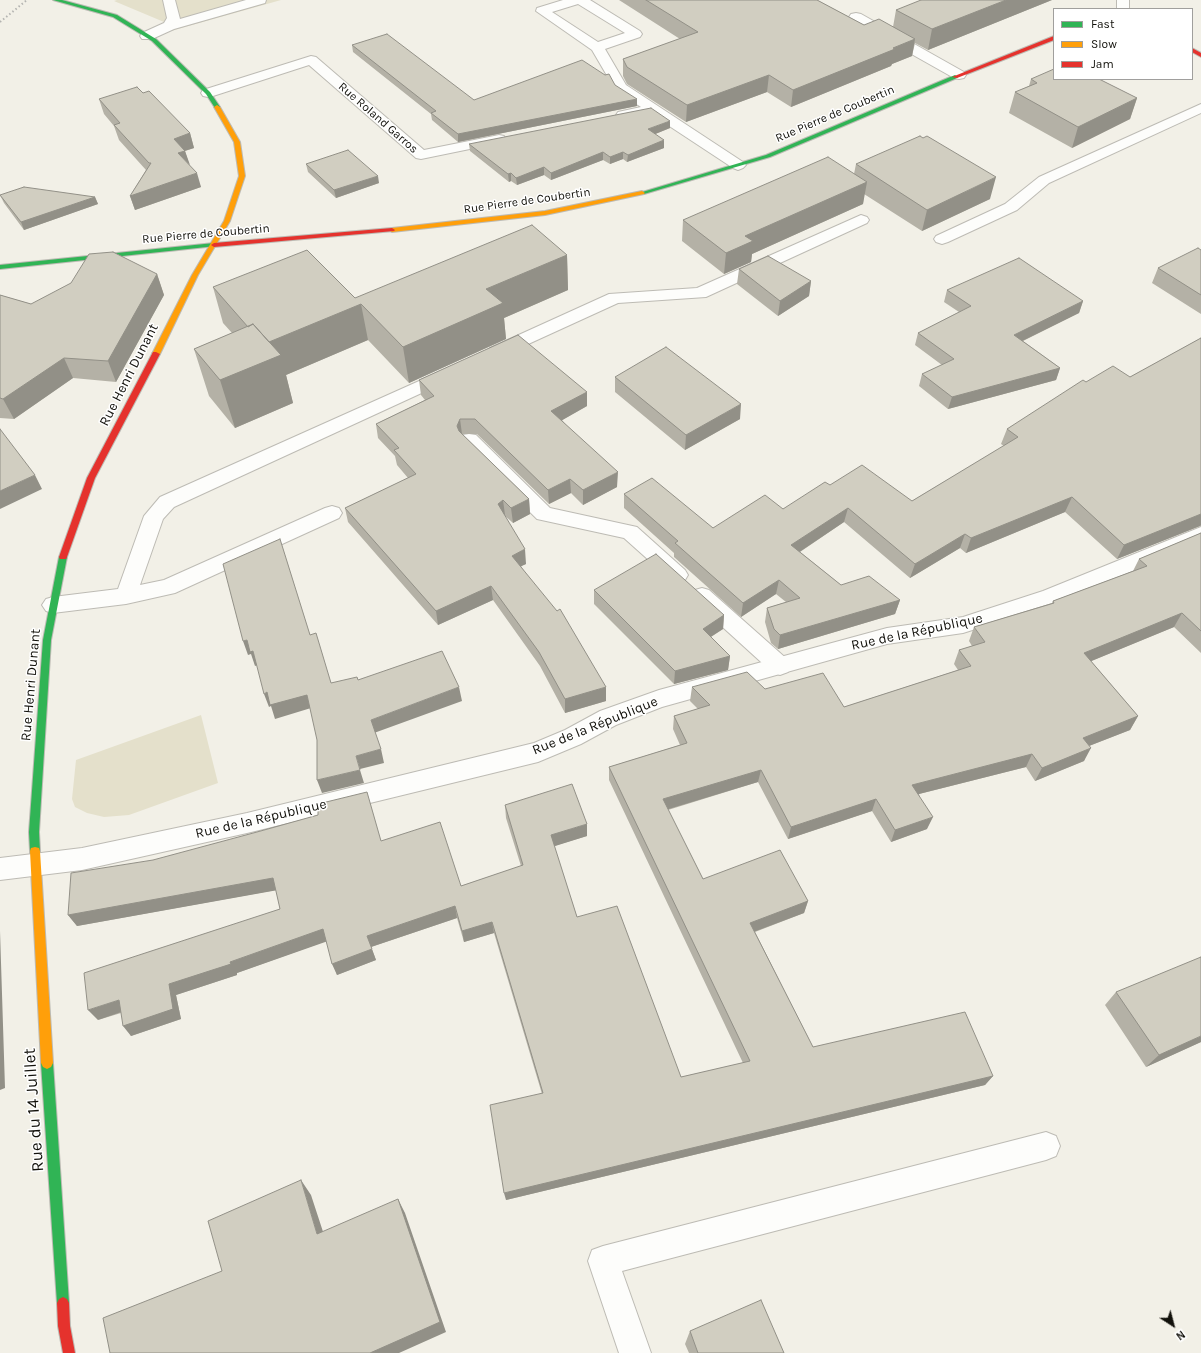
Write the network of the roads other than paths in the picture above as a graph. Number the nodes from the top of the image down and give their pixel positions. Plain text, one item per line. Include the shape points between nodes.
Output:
1 (58, 0) edge
2 (169, 0) edge
3 (260, 0) edge
4 (576, 0) edge
5 (581, 0) edge
6 (856, 17) dead end
7 (169, 26) junction
8 (151, 38) junction
9 (1053, 38) edge
10 (597, 47) junction
11 (959, 75) junction
12 (208, 93) junction
13 (1201, 108) edge
14 (653, 109) junction
15 (607, 118) edge
16 (514, 136) edge
17 (738, 165) junction
18 (861, 220) dead end
19 (942, 239) dead end
20 (213, 245) junction
21 (0, 267) edge
22 (469, 440) edge
23 (332, 513) dead end
24 (1201, 534) edge
25 (126, 596) junction
26 (53, 605) junction
27 (780, 666) junction
28 (35, 865) junction
29 (0, 869) edge
30 (1046, 1146) dead end
31 (69, 1353) edge
32 (635, 1353) edge

1 - 8 street, Rue Henri Dunant via 115,16
2 - 7 street via 174,18
3 - 7 street
4 - 10 street via 542,11
5 - 10 street via 635,34
6 - 11 street
7 - 8 street
8 - 12 street, Rue Henri Dunant
9 - 11 street, Rue Pierre de Coubertin
10 - 14 street via 621,88
11 - 17 street, Rue Pierre de Coubertin via 768,156
12 - 16 street, Rue Roland Garros via 311,60 421,155
12 - 20 street, Rue Henri Dunant via 237,142 242,176 227,221
13 - 19 street via 1044,180 1011,207
14 - 15 street
14 - 17 street
17 - 20 street, Rue Pierre de Coubertin via 640,194 545,213 397,230
18 - 25 street via 700,292 615,298 167,502 154,516
20 - 21 street, Rue Pierre de Coubertin
20 - 26 street, Rue Henri Dunant via 195,275 132,403 91,478 63,557
22 - 27 street via 544,514 630,532
23 - 25 street via 168,587
24 - 27 street, Rue de la République via 1050,596 963,625 887,636
25 - 26 street
26 - 28 street, Rue Henri Dunant via 47,640 34,832
27 - 28 street, Rue de la République via 659,699 608,718 538,752 239,825 82,859
28 - 29 street, Rue de la République
28 - 31 street, Rue du 14 Juillet via 63,1310
30 - 32 street via 603,1261

